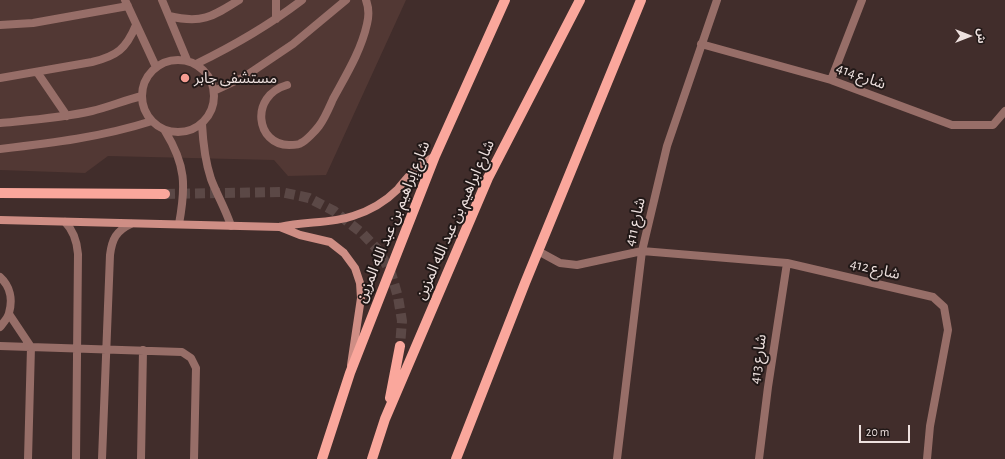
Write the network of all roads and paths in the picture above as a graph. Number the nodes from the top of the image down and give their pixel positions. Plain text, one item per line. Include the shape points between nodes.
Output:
1 (112, 0) edge
2 (162, 0) edge
3 (240, 0) edge
4 (276, 0) edge
5 (302, 0) edge
6 (346, 0) edge
7 (366, 0) edge
8 (505, 0) edge
9 (580, 0) edge
10 (641, 0) edge
11 (717, 0) edge
12 (862, 0) edge
13 (126, 3) edge
14 (118, 8) junction
15 (169, 16) junction
16 (276, 19) junction
17 (0, 25) edge
18 (136, 25) junction
19 (701, 44) junction
20 (187, 60) junction
21 (196, 64) junction
22 (156, 67) junction
23 (37, 72) junction
24 (0, 78) edge
25 (832, 80) junction
26 (287, 85) dead end
27 (214, 91) junction
28 (142, 96) junction
29 (1005, 111) edge
30 (67, 116) junction
31 (152, 120) junction
32 (0, 123) edge
33 (202, 124) junction
34 (166, 131) junction
35 (0, 148) edge
36 (435, 156) junction
37 (0, 193) edge
38 (165, 194) tunnel mouth
39 (0, 220) edge
40 (65, 222) junction
41 (131, 224) junction
42 (179, 224) junction
43 (232, 226) junction
44 (280, 227) junction
45 (642, 251) junction
46 (538, 252) junction
47 (786, 264) junction
48 (0, 277) edge
49 (9, 314) junction
50 (0, 327) edge
51 (0, 346) edge
52 (400, 346) tunnel mouth
53 (31, 347) junction
54 (78, 348) junction
55 (105, 349) junction
56 (143, 350) junction
57 (350, 373) junction
58 (385, 419) junction
59 (28, 459) edge
60 (76, 459) edge
61 (102, 459) edge
62 (141, 459) edge
63 (194, 459) edge
64 (322, 459) edge
65 (372, 459) edge
66 (456, 459) edge
67 (617, 459) edge
68 (760, 459) edge
69 (928, 459) edge

1 - 14 street
2 - 15 street
3 - 15 street via 216,14 200,19 184,20
4 - 16 street
5 - 16 street
6 - 27 street via 287,48 244,77
7 - 26 street via 369,7 368,24 348,72 319,126 301,144 289,146 277,142 267,134 262,125 261,109 270,94
8 - 36 main road, شارع إبراهيم بن عبد الله المزين
9 - 58 main road, شارع ابراهيم بن عبد الله المزين via 488,178
10 - 46 main road
11 - 19 street, شارع 411
12 - 25 street
13 - 14 street
13 - 18 street
14 - 17 street
15 - 20 street
16 - 21 street via 251,36
18 - 22 street
18 - 23 street via 130,39 120,51 107,59
19 - 25 street, شارع 414
19 - 45 street, شارع 411 via 667,146
20 - 21 street
20 - 22 street via 171,60
21 - 27 street via 208,75
22 - 28 street via 145,80
23 - 24 street
23 - 30 street
25 - 29 street, شارع 414 via 952,124 993,124
27 - 33 street via 209,114
28 - 30 street
28 - 31 street via 144,109
30 - 32 street
31 - 34 street
31 - 35 street via 99,136
33 - 34 street via 190,130
33 - 43 street via 208,168
34 - 42 street via 183,173 184,189
36 - 44 street via 369,210 338,220
36 - 57 main road, شارع إبراهيم بن عبد الله المزين
37 - 38 main road
39 - 40 street
40 - 41 street
40 - 54 street via 75,236 78,254
41 - 42 street
41 - 55 street via 122,228 111,245
42 - 43 street
43 - 44 street
44 - 57 street via 330,242 344,253 355,268 361,298
45 - 46 street, شارع 412 via 577,265 560,263
45 - 47 street, شارع 412
45 - 67 street, شارع 411
46 - 66 main road
47 - 68 street, شارع 413
47 - 69 street, شارع 412 via 933,297 944,307 948,330 930,426
48 - 49 street via 6,283 10,294
49 - 50 street
49 - 53 street
51 - 53 street
52 - 58 main road
53 - 54 street
53 - 59 street
54 - 55 street
54 - 60 street
55 - 56 street
55 - 61 street
56 - 62 street
56 - 63 street via 182,352 191,358 196,368
57 - 64 main road, شارع إبراهيم بن عبد الله المزين
58 - 65 main road, شارع ابراهيم بن عبد الله المزين

